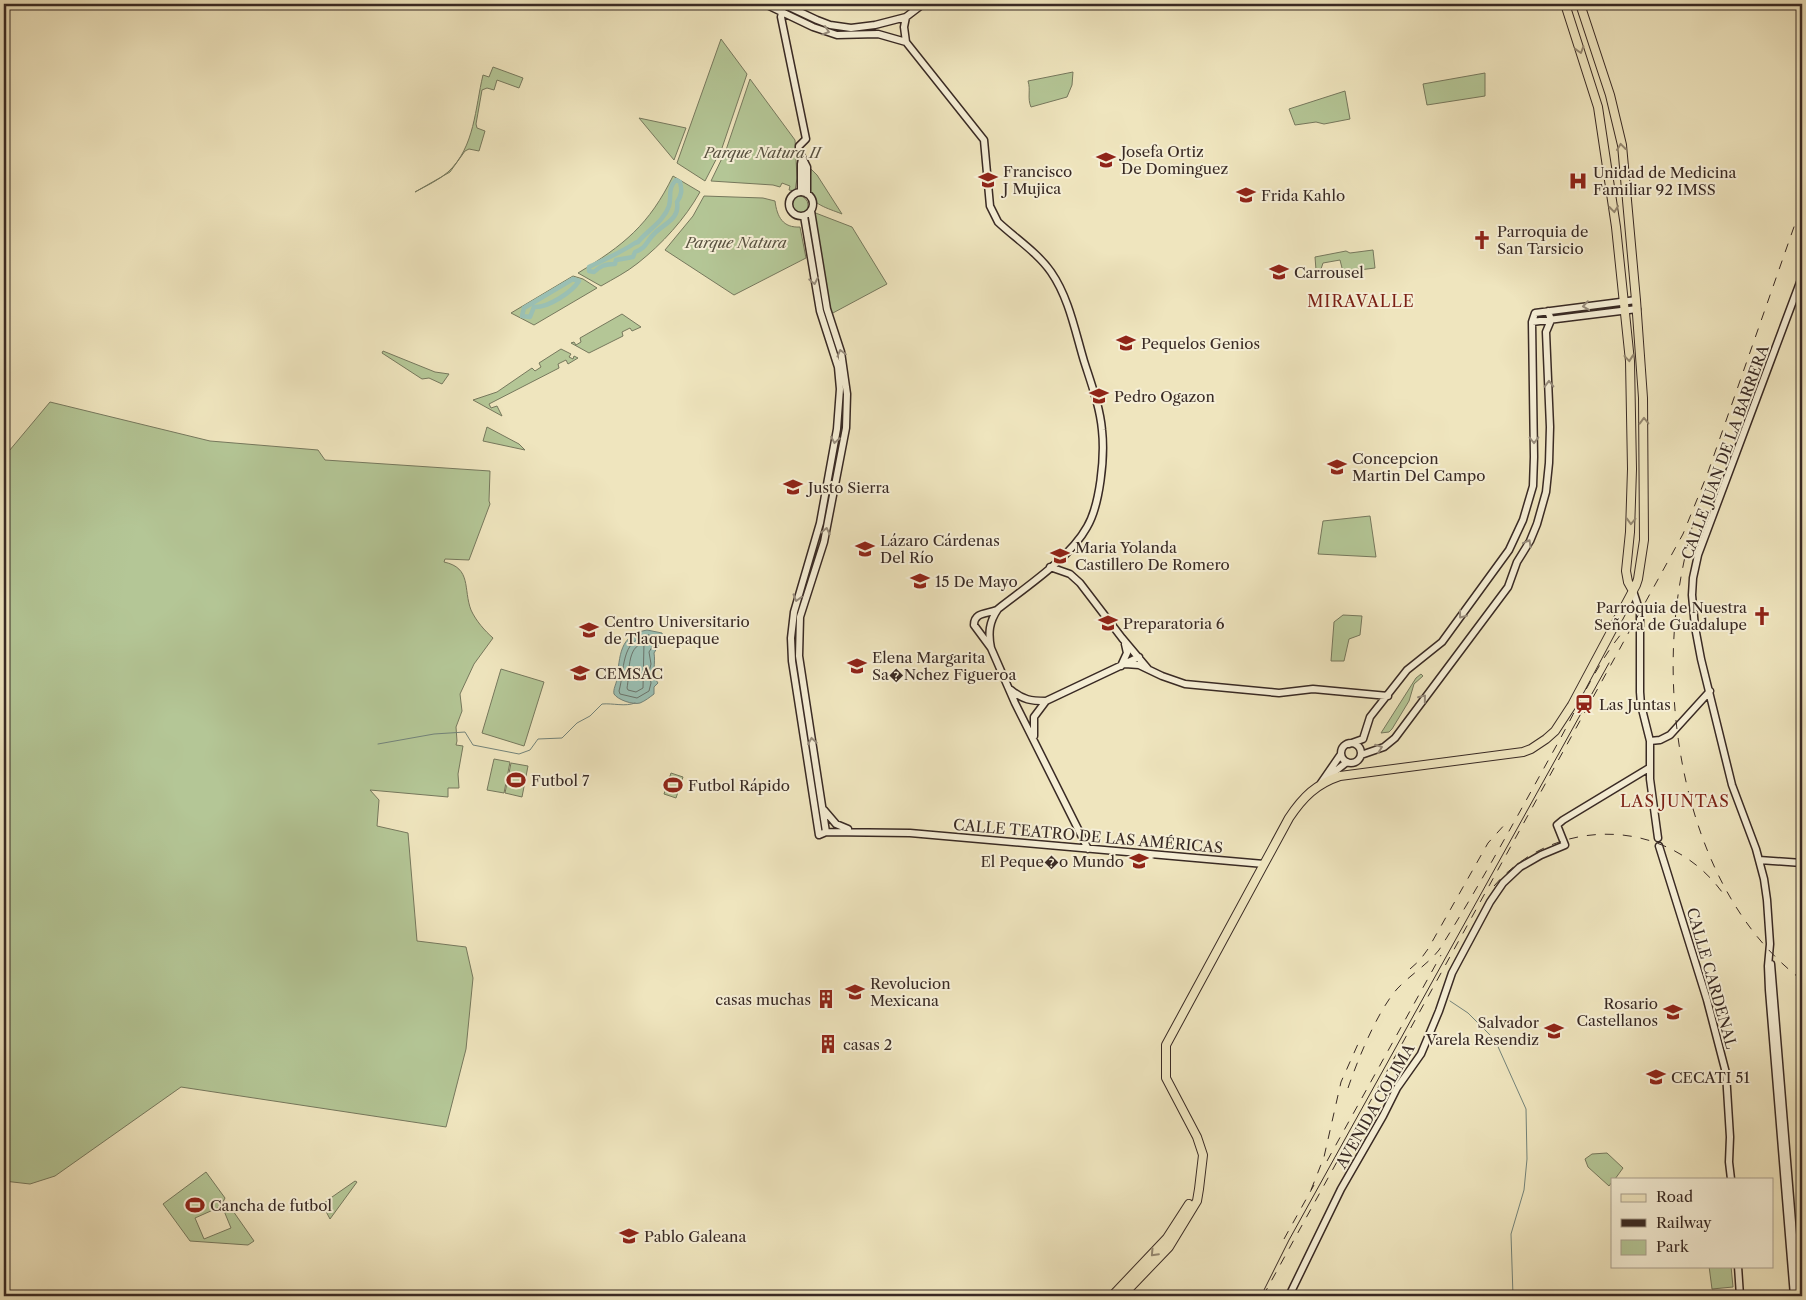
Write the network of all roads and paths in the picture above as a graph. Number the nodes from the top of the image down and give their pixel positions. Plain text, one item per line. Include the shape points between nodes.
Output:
1 (765, 4) edge
2 (783, 4) edge
3 (923, 4) edge
4 (1565, 4) edge
5 (1580, 4) edge
6 (781, 11) junction
7 (906, 17) junction
8 (906, 42) junction
9 (804, 193) junction
10 (811, 211) junction
11 (804, 216) junction
12 (817, 255) junction
13 (810, 258) junction
14 (1802, 277) edge
15 (1636, 300) junction
16 (1624, 301) junction
17 (1637, 309) junction
18 (1624, 310) junction
19 (1548, 311) junction
20 (1551, 320) junction
21 (1532, 322) junction
22 (1632, 454) junction
23 (1644, 454) junction
24 (1628, 553) junction
25 (1642, 555) junction
26 (1050, 567) junction
27 (1633, 591) junction
28 (998, 610) junction
29 (982, 614) junction
30 (990, 625) junction
31 (980, 632) junction
32 (1122, 638) junction
33 (991, 648) junction
34 (1139, 657) junction
35 (1123, 665) junction
36 (1149, 670) junction
37 (1710, 691) junction
38 (1388, 696) junction
39 (1018, 700) junction
40 (1032, 701) junction
41 (1046, 701) junction
42 (1036, 714) junction
43 (1022, 717) junction
44 (1034, 738) junction
45 (1650, 741) junction
46 (1349, 744) junction
47 (1341, 754) junction
48 (1361, 755) junction
49 (1347, 762) junction
50 (1649, 768) junction
51 (1322, 783) junction
52 (822, 806) junction
53 (853, 831) junction
54 (826, 832) junction
55 (1658, 838) dead end
56 (1659, 846) dead end
57 (1088, 849) junction
58 (1760, 860) junction
59 (1802, 863) edge
60 (1264, 864) junction
61 (1770, 960) junction
62 (1731, 1178) edge
63 (1199, 1189) junction
64 (1738, 1268) edge
65 (1112, 1296) edge
66 (1122, 1296) edge
67 (1288, 1296) edge
68 (1740, 1296) edge
69 (1794, 1296) edge
70 (1798, 1296) edge

1 - 6 street
2 - 6 street
2 - 7 street via 844,28
3 - 7 street
4 -> 16 main road via 1601,122
15 -> 5 main road via 1618,124
6 -> 8 street via 813,27 837,34 878,34
6 - 9 street via 806,139 799,146 807,167
7 - 8 street
8 - 26 street via 984,140 993,214 1050,270 1067,302 1089,376 1102,431 1094,515 1076,542
9 - 10 street via 812,201
9 - 11 street via 791,196 788,204 795,215
10 - 11 street
10 - 12 street
11 - 13 street
12 - 13 street
52 -> 12 street via 799,656 799,632 803,604 828,524 846,428 847,394 841,352 827,309
13 -> 54 street via 820,312 838,367 840,389 837,429 820,523 796,600 792,661 819,835
14 - 37 street, CALLE JUAN DE LA BARRERA via 1698,555 1692,600 1701,659
15 - 16 street
15 - 17 main road
16 - 18 main road
16 -> 19 street
17 - 18 street
23 -> 17 main road
18 - 20 street
18 -> 22 main road via 1630,362
19 - 20 street
19 - 21 street via 1535,313
20 - 21 street
48 -> 20 street via 1384,747 1394,738 1508,587 1517,562 1530,541 1543,505 1549,463 1546,332
21 -> 38 street via 1534,472 1523,520 1509,550 1447,635 1407,670
22 - 23 main road
22 -> 24 main road
23 - 25 main road
24 - 25 main road
24 - 27 main road via 1626,576
25 - 27 main road
26 - 28 street
26 - 32 street via 1070,574 1080,583
27 - 45 street via 1640,612 1641,705
27 - 51 main road via 1572,705 1555,731 1538,745 1523,752 1345,776
28 - 29 street
28 - 30 street
29 - 30 street via 989,616
29 - 31 street via 975,619 974,625
30 - 31 street
30 - 33 street
31 - 33 street
32 - 34 street
32 - 35 street via 1127,652
33 - 39 street
34 - 35 street
34 - 36 street
35 - 36 street via 1140,665
35 - 41 street
36 - 38 street via 1185,684 1279,693 1313,689
37 - 45 street via 1670,735
37 - 58 street, CALLE JUAN DE LA BARRERA via 1732,785
38 - 46 street via 1370,717 1364,738
39 - 40 street
39 - 43 street
40 - 41 street
40 - 42 street
41 - 42 street
42 - 43 street via 1028,719
42 - 44 street
43 - 44 street
44 - 57 street
45 - 50 street
46 - 47 street via 1344,746
46 - 48 street via 1358,746
47 - 49 street
47 - 51 street
48 - 49 street via 1354,762
49 - 51 street
50 - 55 street
50 - 67 street, AVENIDA COLIMA via 1557,825 1565,845 1526,863 1509,876 1493,898 1452,973 1421,1054 1397,1088 1341,1189
51 - 60 main road via 1297,806
52 - 53 street via 836,824
52 - 54 street
53 - 54 street, CALLE TEATRO DE LAS AMÉRICAS
53 - 57 street, CALLE TEATRO DE LAS AMÉRICAS
56 - 62 street, CALLE CARDENAL via 1708,1000 1726,1073
57 - 60 street, CALLE TEATRO DE LAS AMÉRICAS
58 - 59 street
58 - 61 street, CALLE JUAN DE LA BARRERA via 1767,900
60 - 63 main road via 1166,1045 1166,1078 1203,1155
61 - 69 street, CALLE JUAN DE LA BARRERA
61 - 70 street, CALLE JUAN DE LA BARRERA
63 -> 65 main road via 1167,1238
63 - 66 main road via 1196,1201 1169,1247
64 - 68 street

